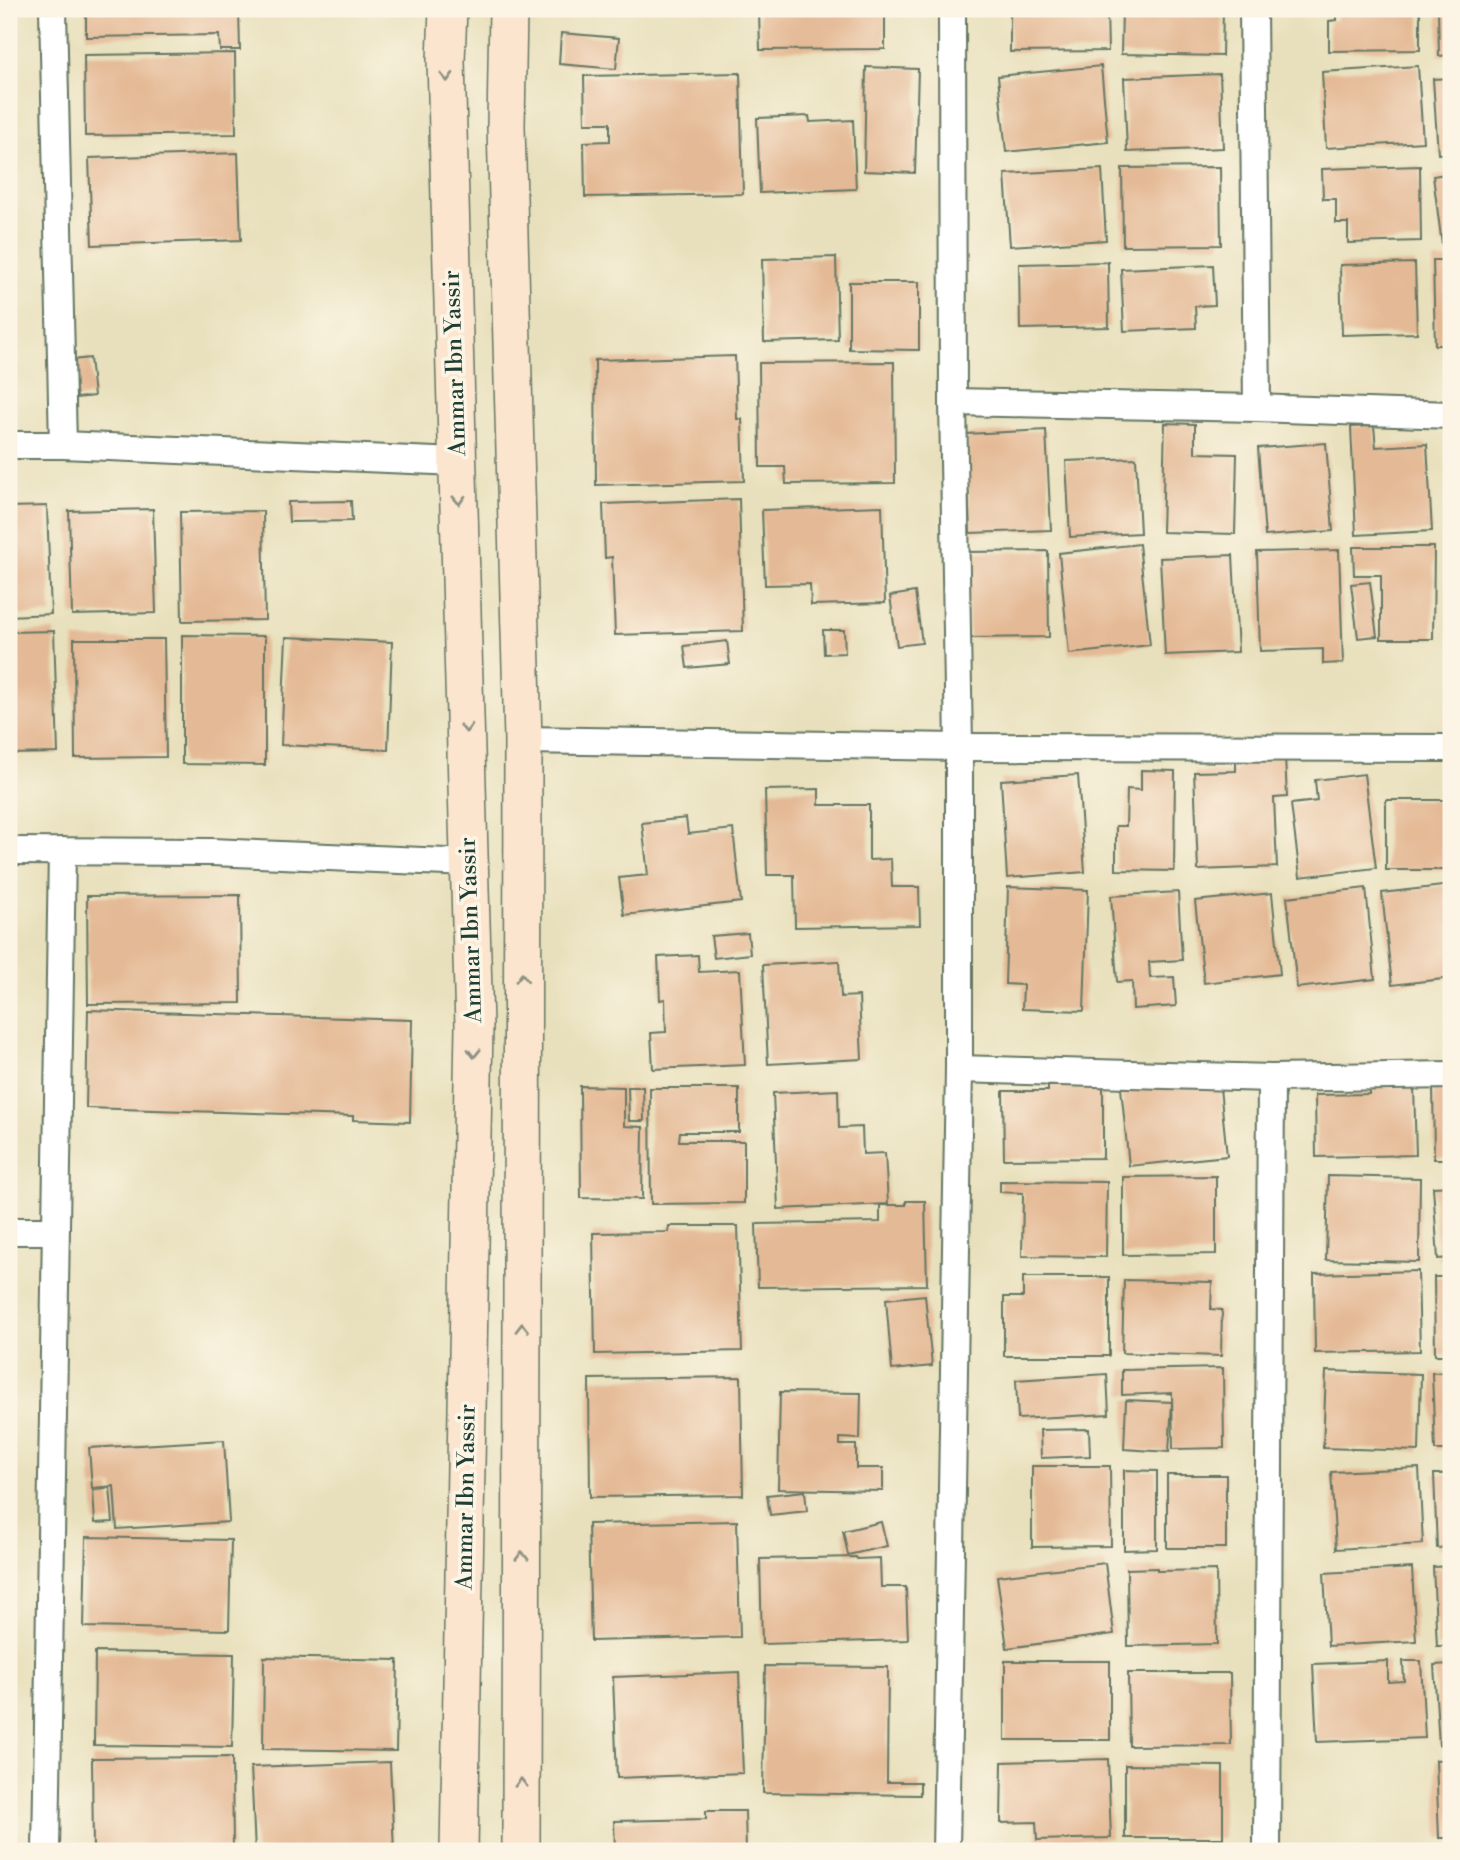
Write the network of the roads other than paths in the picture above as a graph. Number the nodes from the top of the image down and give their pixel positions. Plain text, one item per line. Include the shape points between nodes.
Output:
1 (53, 9) edge
2 (447, 9) edge
3 (508, 9) edge
4 (952, 9) edge
5 (1254, 9) edge
6 (953, 402) junction
7 (1257, 408) junction
8 (1451, 415) edge
9 (63, 445) junction
10 (9, 446) edge
11 (458, 462) junction
12 (523, 740) junction
13 (959, 747) junction
14 (1451, 748) edge
15 (9, 850) edge
16 (62, 851) junction
17 (470, 863) junction
18 (959, 1069) junction
19 (1451, 1075) edge
20 (1271, 1078) junction
21 (9, 1231) edge
22 (55, 1231) junction
23 (46, 1851) edge
24 (460, 1851) edge
25 (521, 1851) edge
26 (946, 1851) edge
27 (1266, 1851) edge

1 - 9 street
2 -> 11 street, Ammar Ibn Yassir
3 - 12 street via 506,127
4 - 6 street
5 - 7 street
6 - 7 street
6 - 13 street
7 - 8 street
9 - 10 street
9 - 11 street
11 -> 17 street, Ammar Ibn Yassir
12 - 13 street
25 -> 12 street
13 - 14 street
13 - 18 street
15 - 16 street
16 - 17 street
16 - 22 street
17 -> 24 street, Ammar Ibn Yassir via 474,1026
18 - 20 street
18 - 26 street
19 - 20 street
20 - 27 street
21 - 22 street
22 - 23 street

